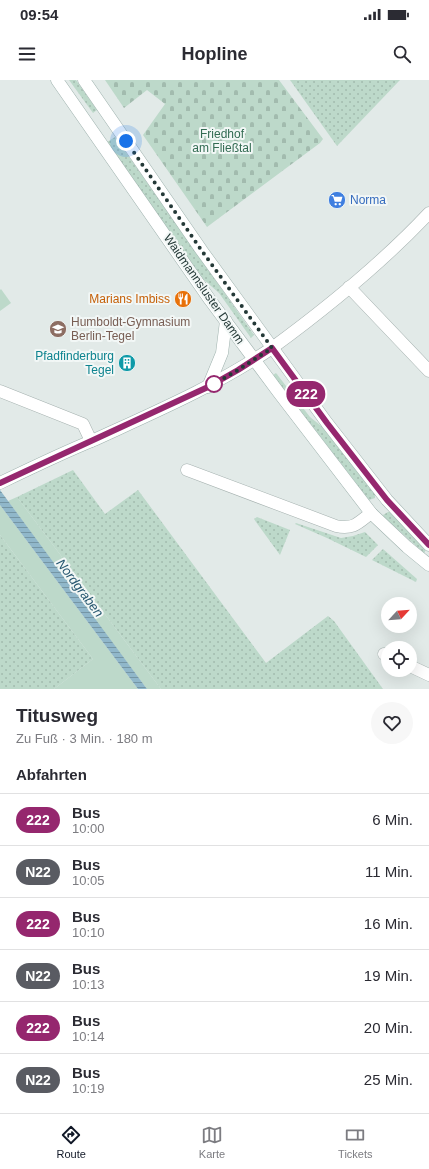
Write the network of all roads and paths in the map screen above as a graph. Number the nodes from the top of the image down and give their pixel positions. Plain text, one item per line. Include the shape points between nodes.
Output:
1 (57, 80) edge
2 (84, 80) edge
3 (429, 213) edge
4 (349, 287) junction
5 (226, 321) junction
6 (272, 348) junction
7 (254, 360) junction
8 (429, 371) edge
9 (208, 387) junction
10 (0, 391) edge
11 (91, 441) junction
12 (187, 470) dead end
13 (2, 482) edge
14 (387, 500) junction
15 (371, 513) junction
16 (429, 545) edge
17 (429, 565) edge
18 (417, 669) edge
19 (429, 675) edge

1 - 5 main road, Waidmannsluster Damm
2 - 6 main road, Waidmannsluster Damm
3 - 4 main road via 403,241
4 - 6 main road
4 - 8 main road
5 - 7 main road, Waidmannsluster Damm
5 - 9 main road via 222,353
6 - 7 main road
6 - 14 main road, Waidmannsluster Damm
7 - 9 main road
7 - 15 main road, Waidmannsluster Damm
9 - 11 main road
10 - 11 main road via 83,424
11 - 13 main road
12 - 15 main road via 336,526 345,528 355,525
14 - 15 main road
14 - 16 main road, Waidmannsluster Damm
15 - 17 main road, Waidmannsluster Damm
18 - 19 main road

